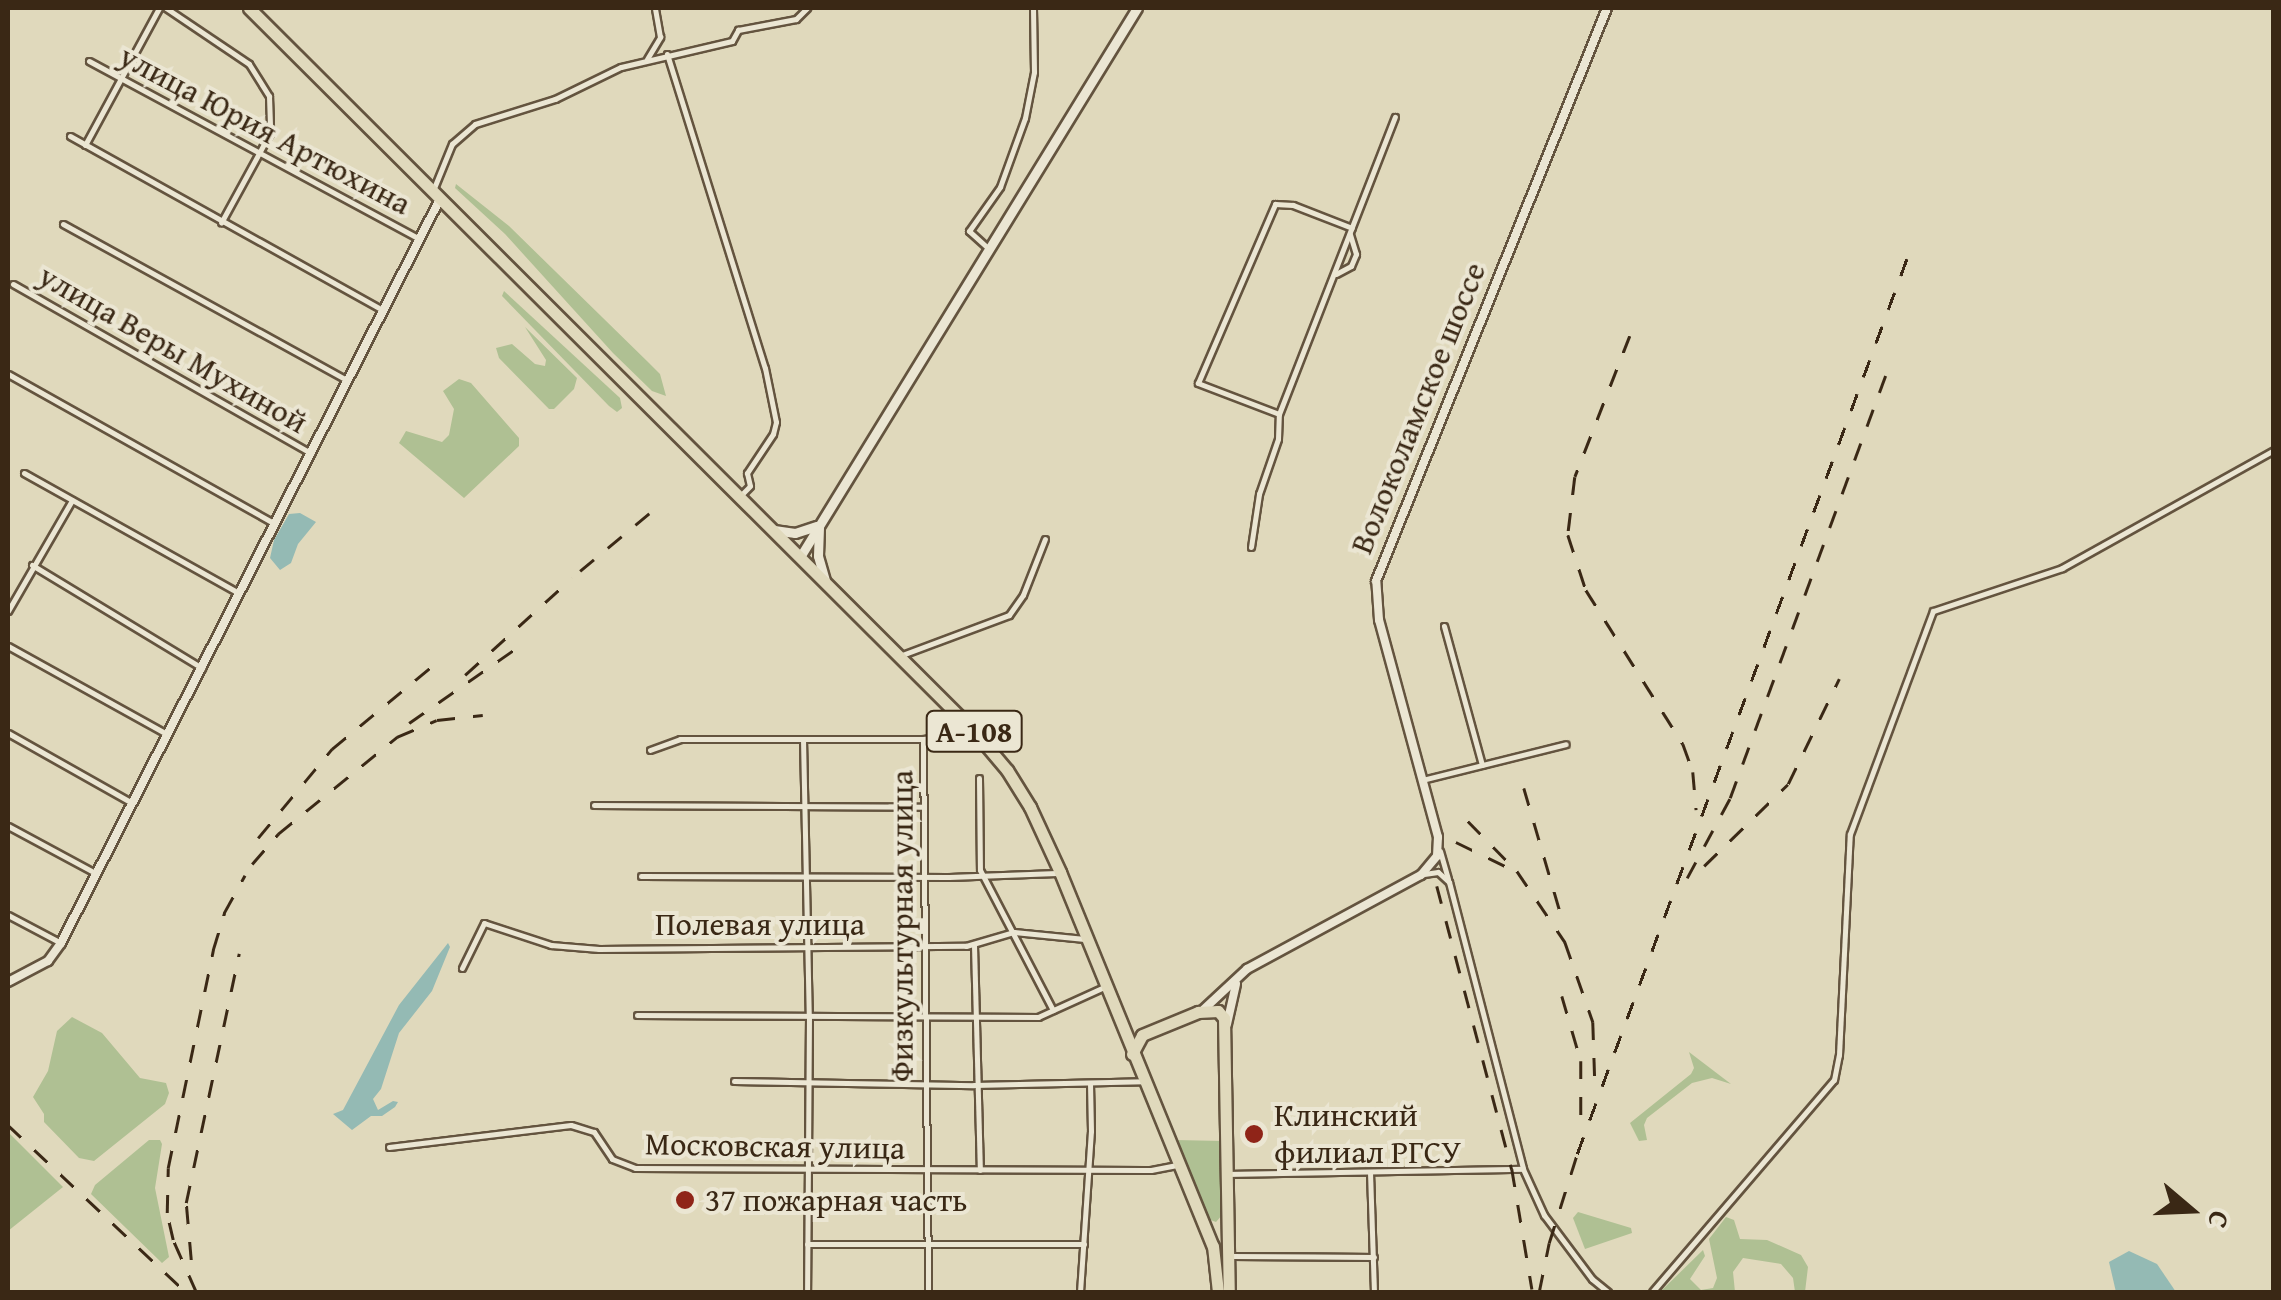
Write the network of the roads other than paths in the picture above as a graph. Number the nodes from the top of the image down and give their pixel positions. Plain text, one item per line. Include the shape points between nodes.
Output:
1 (158, 8) edge
2 (166, 8) edge
3 (249, 8) edge
4 (655, 8) edge
5 (806, 8) edge
6 (1033, 8) edge
7 (1137, 8) edge
8 (1607, 8) edge
9 (667, 54) junction
10 (647, 59) junction
11 (88, 61) dead end
12 (121, 78) junction
13 (1395, 117) dead end
14 (70, 136) dead end
15 (85, 145) junction
16 (260, 153) junction
17 (436, 195) junction
18 (221, 223) junction
19 (63, 224) dead end
20 (1351, 231) junction
21 (420, 238) junction
22 (991, 250) junction
23 (1333, 276) junction
24 (12, 284) dead end
25 (383, 310) junction
26 (8, 374) edge
27 (348, 380) junction
28 (1279, 414) junction
29 (2274, 450) edge
30 (311, 453) junction
31 (24, 473) dead end
32 (739, 497) junction
33 (72, 500) junction
34 (275, 524) junction
35 (820, 525) junction
36 (770, 529) junction
37 (1045, 539) dead end
38 (1251, 548) dead end
39 (800, 558) junction
40 (32, 565) junction
41 (827, 584) junction
42 (239, 593) junction
43 (8, 611) edge
44 (1444, 626) dead end
45 (8, 646) edge
46 (899, 656) junction
47 (202, 668) junction
48 (974, 731) junction
49 (8, 734) edge
50 (167, 734) junction
51 (803, 739) junction
52 (923, 739) junction
53 (1566, 744) dead end
54 (650, 750) dead end
55 (1482, 765) junction
56 (979, 778) dead end
57 (1422, 780) junction
58 (132, 803) junction
59 (594, 805) dead end
60 (806, 808) junction
61 (924, 808) junction
62 (8, 826) edge
63 (1439, 848) junction
64 (1060, 872) junction
65 (97, 874) junction
66 (986, 875) junction
67 (1421, 875) junction
68 (641, 876) dead end
69 (924, 876) junction
70 (808, 877) junction
71 (1448, 882) junction
72 (8, 915) edge
73 (1014, 932) junction
74 (1088, 939) junction
75 (61, 943) junction
76 (974, 945) junction
77 (807, 946) junction
78 (924, 946) junction
79 (462, 968) dead end
80 (1248, 969) junction
81 (8, 982) edge
82 (1107, 985) junction
83 (1053, 1010) junction
84 (1198, 1012) junction
85 (637, 1015) dead end
86 (810, 1016) junction
87 (926, 1016) junction
88 (978, 1016) junction
89 (1123, 1028) junction
90 (1227, 1028) junction
91 (1142, 1035) junction
92 (1132, 1054) junction
93 (1144, 1080) junction
94 (734, 1081) dead end
95 (808, 1082) junction
96 (1090, 1083) junction
97 (925, 1084) junction
98 (979, 1085) junction
99 (389, 1146) dead end
100 (1179, 1163) junction
101 (1523, 1168) junction
102 (808, 1170) junction
103 (926, 1170) junction
104 (980, 1170) junction
105 (1089, 1170) junction
106 (1370, 1172) junction
107 (1228, 1174) junction
108 (1228, 1217) junction
109 (1201, 1221) junction
110 (928, 1243) junction
111 (807, 1244) junction
112 (1084, 1244) junction
113 (1228, 1256) junction
114 (1374, 1257) junction
115 (807, 1292) edge
116 (928, 1292) edge
117 (1080, 1292) edge
118 (1218, 1292) edge
119 (1229, 1292) edge
120 (1374, 1292) edge
121 (1608, 1292) edge
122 (1652, 1292) edge

1 - 12 street
2 - 16 street via 213,35 261,78 273,126
3 - 17 highway, А-108
4 - 10 street via 660,37
5 - 9 street via 796,19 738,30 732,41
6 - 22 street via 1034,72 1025,118 1000,187 968,231
7 - 22 main road
8 - 57 street, Волоколамское шоссе via 1376,582 1379,620
9 - 10 street
9 - 32 street via 776,422
10 - 17 street via 521,112 474,124 457,136 442,164
11 - 12 street, улица Юрия Артюхина
12 - 15 street
12 - 16 street, улица Юрия Артюхина
13 - 20 street
14 - 15 street
15 - 18 street
16 - 18 street
16 - 21 street, улица Юрия Артюхина
17 - 21 street
17 - 32 highway, А-108
18 - 25 street
19 - 27 street
20 - 23 street
20 - 23 street via 1351,266
20 - 28 street via 1294,204 1275,204 1198,383
21 - 25 street
22 - 35 main road
23 - 28 street
24 - 30 street, улица Веры Мухиной
25 - 27 street
26 - 34 street
27 - 30 street
28 - 38 street
29 - 122 street via 2062,568 1931,614 1850,834 1837,1070 1828,1089
30 - 34 street
31 - 33 street
32 - 36 highway, А-108
33 - 40 street
33 - 42 street
34 - 42 street
35 - 36 main road via 796,533
35 - 39 main road
35 - 41 main road via 818,556
36 - 39 highway, А-108
37 - 46 street via 1009,615
39 - 41 highway, А-108
40 - 43 street
40 - 47 street
41 - 46 highway, А-108
42 - 47 street
44 - 55 street
45 - 50 street
46 - 48 highway, А-108
47 - 50 street
48 - 52 street
48 - 64 highway, А-108 via 1030,807
49 - 58 street
50 - 58 street
51 - 52 street
51 - 54 street via 680,739
51 - 60 street
52 - 61 street, Физкультурная улица
53 - 55 street
55 - 57 street
56 - 66 street via 980,870
57 - 63 street, Волоколамское шоссе
58 - 65 street
59 - 60 street
60 - 61 street
60 - 70 street
61 - 69 street, Физкультурная улица
62 - 65 street
63 - 67 street
63 - 71 street
64 - 66 street
64 - 74 highway, А-108
65 - 75 street
66 - 69 street
66 - 73 street
67 - 71 street via 1438,872
67 - 80 street
68 - 70 street
69 - 70 street
69 - 78 street, Физкультурная улица
70 - 77 street
71 - 101 street
72 - 75 street
73 - 74 street, Полевая улица
73 - 76 street, Полевая улица
73 - 83 street
74 - 82 highway, А-108
75 - 81 street via 48,961
76 - 78 street, Полевая улица
76 - 88 street
77 - 78 street, Полевая улица
77 - 79 street, Полевая улица via 562,947 482,923
77 - 86 street
78 - 87 street, Физкультурная улица
80 - 84 street
80 - 90 street via 1231,994
82 - 83 street
82 - 89 highway, А-108
83 - 88 street via 1038,1017
84 - 90 highway via 1218,1011
84 - 91 highway
85 - 86 street
86 - 87 street
86 - 95 street
87 - 88 street
87 - 97 street, Физкультурная улица
88 - 98 street
89 - 91 highway
89 - 92 highway, А-108
90 - 107 highway
91 - 92 highway
92 - 93 highway, А-108
93 - 96 street
93 - 100 highway, А-108
94 - 95 street
95 - 97 street
95 - 102 street
96 - 98 street
96 - 105 street
97 - 98 street
97 - 103 street, Физкультурная улица
98 - 104 street
99 - 102 street, Московская улица via 584,1126 612,1159 630,1168
100 - 105 street, Московская улица
100 - 109 highway, А-108
101 - 106 street
101 - 121 street via 1544,1215
102 - 103 street, Московская улица
102 - 111 street
103 - 104 street, Московская улица
103 - 110 street, Физкультурная улица
104 - 105 street, Московская улица
105 - 112 street
106 - 107 street
106 - 114 street
107 - 108 highway
108 - 109 highway via 1218,1226
108 - 113 highway
109 - 118 highway, А-108 via 1213,1246
110 - 111 street
110 - 112 street
110 - 116 street, Физкультурная улица
111 - 115 street
112 - 117 street
113 - 114 street
113 - 119 highway
114 - 120 street

